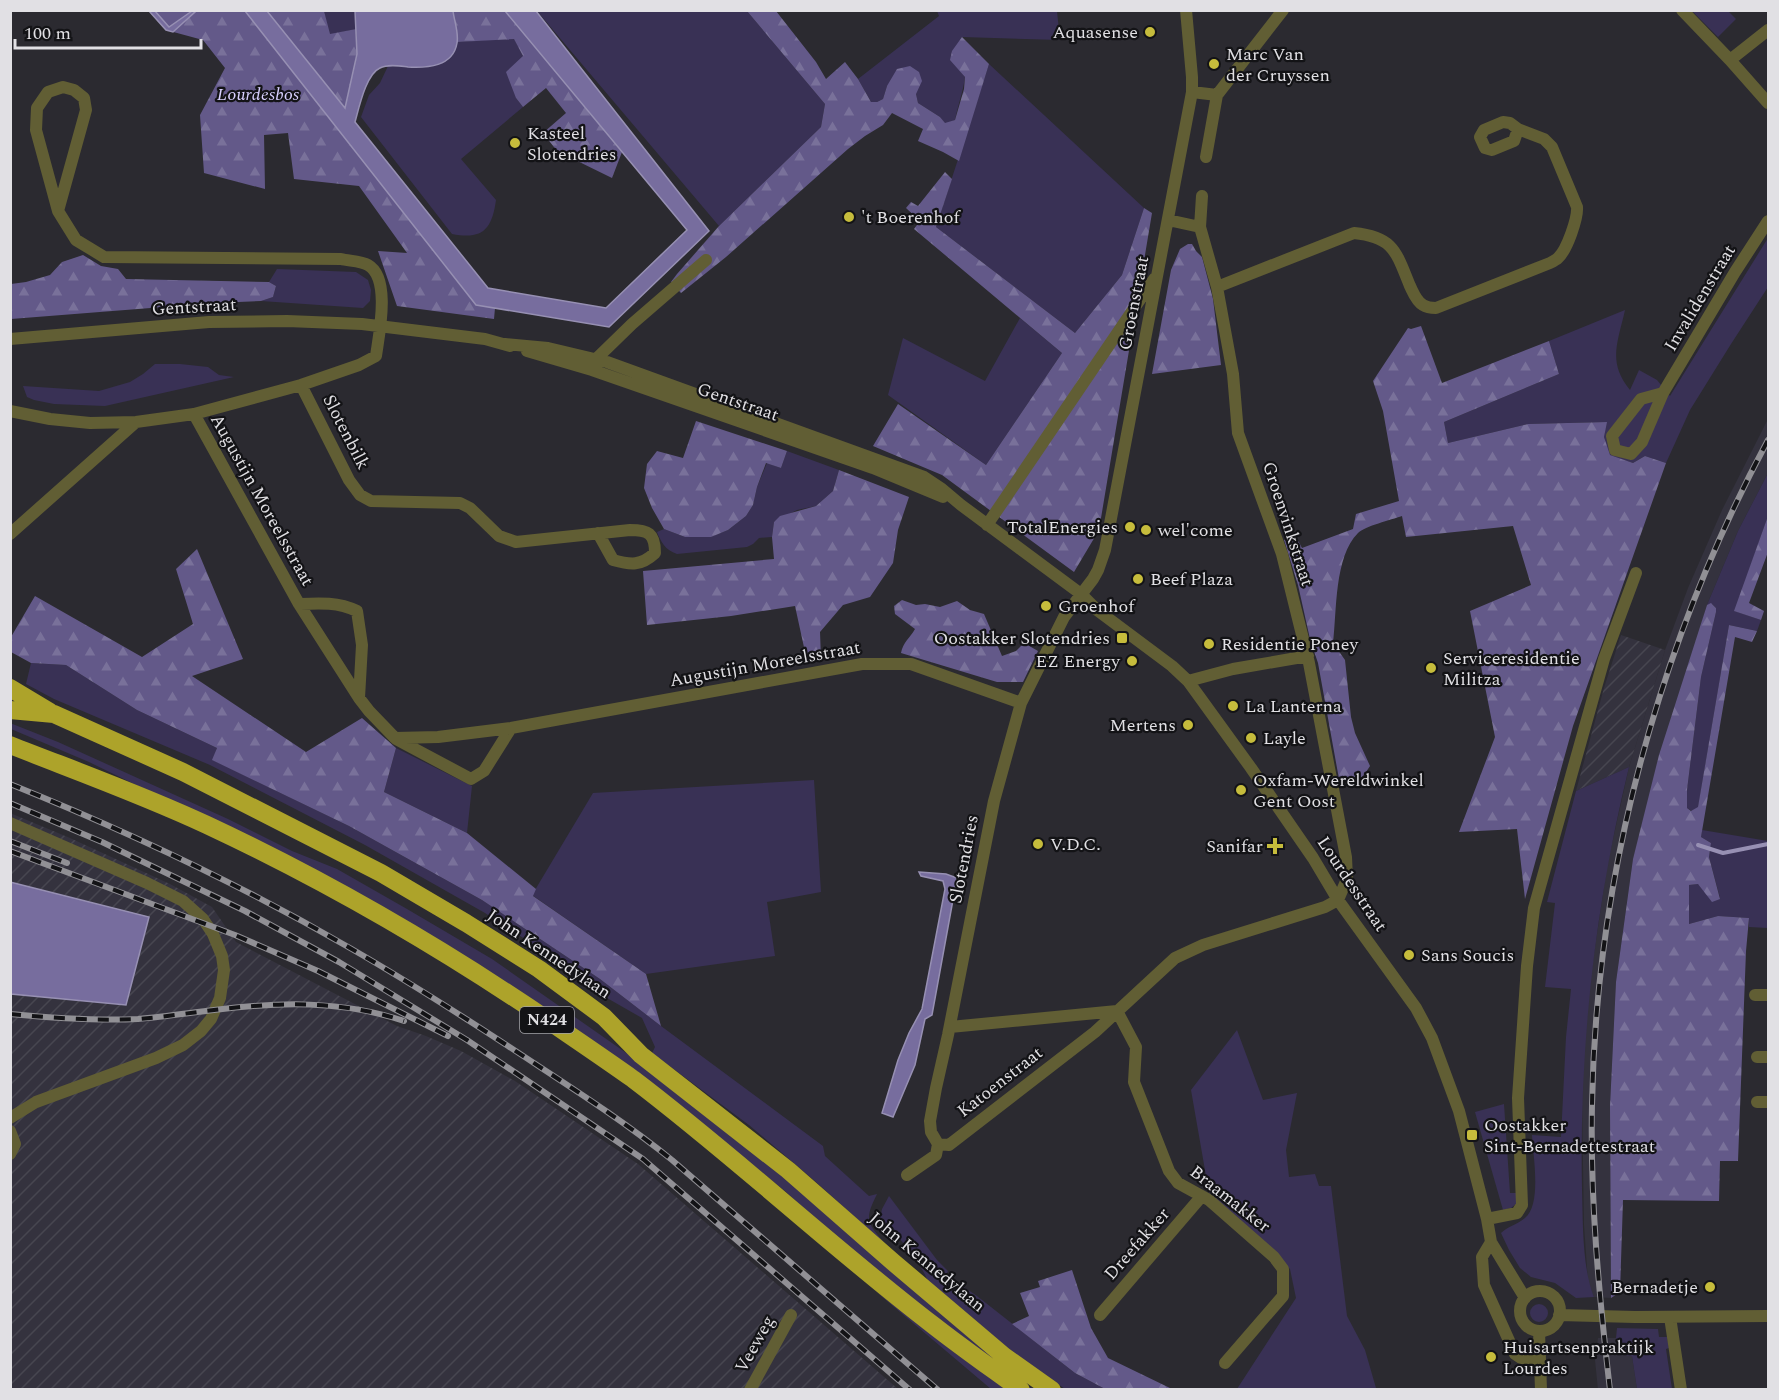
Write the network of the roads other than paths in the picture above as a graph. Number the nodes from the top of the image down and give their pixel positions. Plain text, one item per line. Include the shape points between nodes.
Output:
1 (1186, 10) edge
2 (1283, 10) edge
3 (1682, 10) edge
4 (1768, 30) edge
5 (1730, 60) junction
6 (1192, 93) junction
7 (1217, 95) junction
8 (1768, 103) edge
9 (1518, 129) dead end
10 (1206, 157) dead end
11 (1202, 196) dead end
12 (58, 211) junction
13 (1167, 220) junction
14 (1768, 221) edge
15 (1200, 227) junction
16 (706, 260) dead end
17 (1158, 273) junction
18 (1217, 287) junction
19 (380, 326) junction
20 (10, 339) edge
21 (594, 365) junction
22 (301, 385) junction
23 (1663, 393) junction
24 (10, 411) edge
25 (194, 414) junction
26 (136, 422) junction
27 (987, 525) junction
28 (598, 533) dead end
29 (10, 534) edge
30 (1636, 573) dead end
31 (1081, 594) junction
32 (299, 604) junction
33 (1308, 656) junction
34 (1188, 681) junction
35 (10, 688) edge
36 (359, 698) junction
37 (1021, 703) junction
38 (10, 710) edge
39 (54, 714) junction
40 (511, 728) junction
41 (395, 738) junction
42 (10, 745) edge
43 (10, 823) edge
44 (1338, 900) junction
45 (1755, 995) dead end
46 (1768, 995) edge
47 (1117, 1011) junction
48 (950, 1027) junction
49 (10, 1118) edge
50 (10, 1131) edge
51 (938, 1144) junction
52 (10, 1154) edge
53 (907, 1175) dead end
54 (1201, 1197) junction
55 (1487, 1219) junction
56 (1491, 1242) junction
57 (1525, 1298) junction
58 (791, 1315) dead end
59 (1100, 1315) dead end
60 (1559, 1315) junction
61 (1768, 1316) edge
62 (1670, 1317) junction
63 (1539, 1331) junction
64 (1539, 1358) junction
65 (1225, 1363) dead end
66 (750, 1389) edge
67 (1021, 1389) edge
68 (1052, 1389) edge
69 (1541, 1389) edge
70 (1681, 1389) edge

1 - 6 street, Groenstraat
2 - 7 street
3 - 5 street
4 - 5 street
5 - 8 street
6 - 7 street
6 - 13 street, Groenstraat
7 - 10 street
9 - 18 street via 1549,143 1578,214 1562,254 1550,263 1436,309 1422,305 1414,295 1395,250 1382,239 1354,233
11 - 15 street
12 - 12 street via 86,110 84,98 63,87 48,92 37,108 36,130
12 - 19 street via 76,240 104,257 341,259 368,265 376,272 381,286
13 - 15 street
13 - 17 street, Groenstraat
14 - 23 street, Invalidenstraat
15 - 18 street, Groenvinkstraat
16 - 21 street via 632,324
17 - 27 street
17 - 31 street, Groenstraat via 1105,550 1098,570
18 - 33 street, Groenvinkstraat via 1233,374 1238,434 1282,554
19 - 20 street, Gentstraat via 210,322
19 - 21 street, Gentstraat via 485,339
19 - 22 street via 376,356
21 - 27 street, Gentstraat via 874,463 961,505
22 - 25 street
22 - 28 street, Slotenbilk via 349,480 360,495 371,501 460,503 499,536 516,542
23 - 23 street, Invalidenstraat via 1642,442 1631,454 1615,450 1612,436 1641,399
24 - 26 street via 90,423
25 - 26 street
25 - 32 street, Augustijn Moreelsstraat
26 - 29 street
27 - 31 street, Gentstraat
30 - 55 street via 1604,659 1534,908 1518,1098 1522,1205 1517,1213
31 - 34 street, Lourdesstraat
31 - 37 street, Slotendries via 1064,617
32 - 36 street, Augustijn Moreelsstraat
32 - 36 street, Augustijn Moreelsstraat via 327,603 357,611 362,645
33 - 34 street
33 - 44 street, Groenvinkstraat via 1347,857 1347,879
34 - 44 street, Lourdesstraat via 1264,786
35 - 39 highway
36 - 41 street, Augustijn Moreelsstraat
37 - 40 street, Augustijn Moreelsstraat via 911,664 862,664
37 - 48 street, Slotendries via 994,801
38 - 39 highway, John Kennedylaan
39 - 68 highway, John Kennedylaan / N424 via 183,772 381,873 539,969 604,1017 641,1055 788,1170 1004,1356
40 - 41 street, Augustijn Moreelsstraat
40 - 41 street, Augustijn Moreelsstraat via 484,771 471,779
42 - 67 highway, N424 via 203,823 265,853 374,912 523,1003 632,1078 932,1325
43 - 49 street via 183,902 213,934 224,970 220,998 211,1019 183,1045 36,1102
44 - 47 street, Katoenstraat via 1184,953
44 - 55 street, Lourdesstraat via 1405,993 1432,1038 1459,1111
45 - 46 street
47 - 48 street, Katoenstraat
47 - 51 street, Katoenstraat via 950,1144
47 - 54 street, Braamakker via 1136,1047 1134,1082 1169,1171 1178,1183
48 - 51 street, Slotendries via 930,1121
50 - 52 street via 15,1144
51 - 53 street, Katoenstraat via 936,1155
54 - 59 street, Dreefakker
54 - 65 street, Braamakker via 1274,1257 1283,1269 1283,1296
55 - 56 street, Lourdesstraat
56 - 57 street, Lourdesstraat
56 - 64 street, Lourdesstraat via 1482,1257 1484,1285 1515,1354 1521,1359
57 - 60 street via 1537,1292 1550,1294 1558,1305
57 - 63 street via 1521,1317 1529,1328
58 - 66 street, Veeweg
60 - 62 street
60 - 63 street via 1552,1327
61 - 62 street
62 - 70 street
63 - 64 street
64 - 69 street

